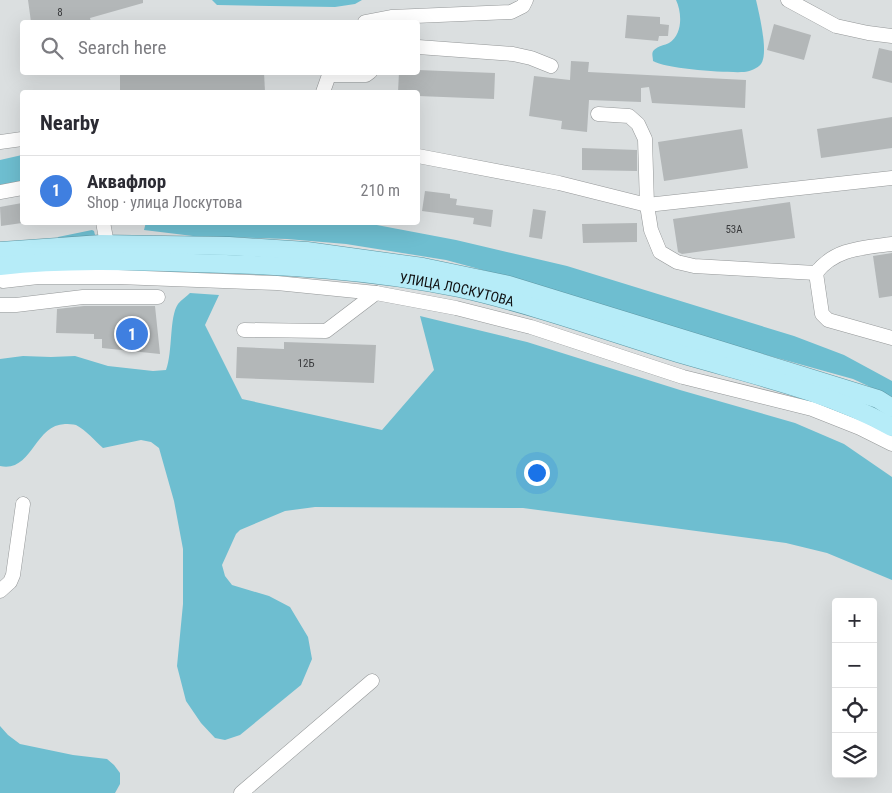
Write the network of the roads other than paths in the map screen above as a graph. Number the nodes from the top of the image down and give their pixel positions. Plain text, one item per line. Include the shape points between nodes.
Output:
1 (526, 0) edge
2 (788, 0) edge
3 (374, 20) edge
4 (892, 36) edge
5 (420, 47) edge
6 (550, 66) dead end
7 (330, 75) edge
8 (324, 90) edge
9 (598, 114) dead end
10 (20, 139) edge
11 (0, 142) edge
12 (420, 156) edge
13 (892, 178) edge
14 (20, 188) edge
15 (0, 192) edge
16 (647, 206) junction
17 (104, 225) edge
18 (107, 244) junction
19 (892, 244) edge
20 (0, 251) edge
21 (0, 266) edge
22 (816, 273) junction
23 (0, 278) edge
24 (376, 293) junction
25 (158, 297) dead end
26 (0, 305) edge
27 (244, 330) dead end
28 (892, 338) edge
29 (892, 408) edge
30 (892, 427) edge
31 (892, 444) edge
32 (23, 504) dead end
33 (0, 590) edge
34 (372, 681) dead end
35 (241, 793) edge

1 - 3 street via 523,6 511,12 391,16
2 - 4 street via 836,26
5 - 6 street via 513,54
7 - 8 street
9 - 16 street via 629,116 638,124 645,139
10 - 11 street
12 - 16 street via 540,179
13 - 16 street
14 - 15 street
16 - 22 street via 651,230 660,252 677,262 694,266
17 - 18 street
18 - 20 main road, УЛИЦА ЛОСКУТОВА
18 - 29 main road, УЛИЦА ЛОСКУТОВА via 307,251 433,269 509,285 609,315 878,399
19 - 22 street via 840,253 824,262
21 - 30 main road, УЛИЦА ЛОСКУТОВА via 105,261 279,265 336,269 459,288 536,308 818,394
22 - 28 street via 822,314 828,320
23 - 24 street via 3,281 38,277 118,277 277,283
24 - 27 street via 326,331
24 - 31 street via 531,327 682,377 812,409
25 - 26 street via 83,297
32 - 33 street via 13,576
34 - 35 street

